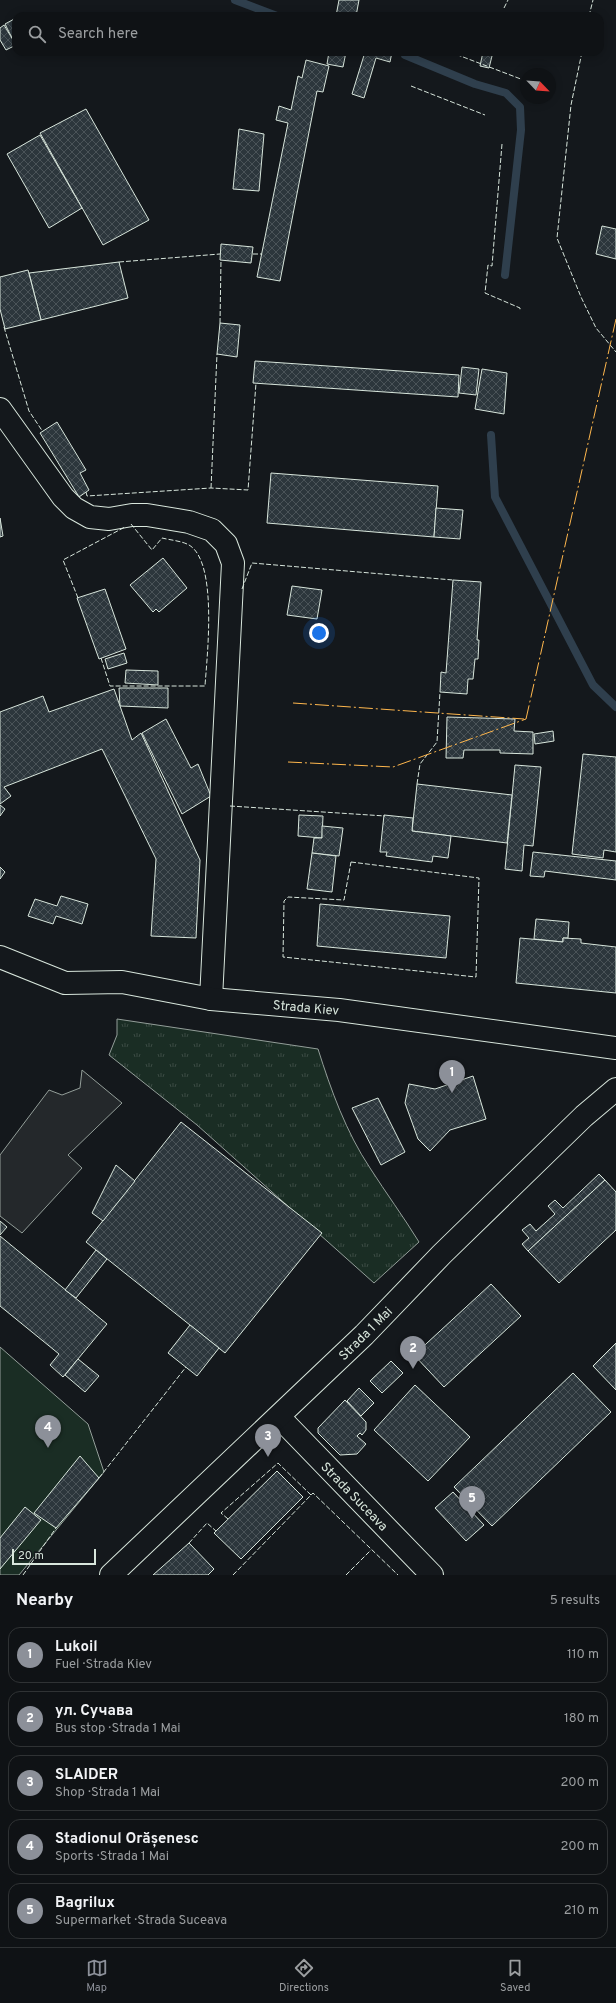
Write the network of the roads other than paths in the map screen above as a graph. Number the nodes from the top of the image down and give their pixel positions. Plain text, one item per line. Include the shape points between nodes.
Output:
1 (0, 409) edge
2 (0, 957) edge
3 (211, 998) junction
4 (616, 1048) edge
5 (616, 1089) edge
6 (279, 1417) junction
7 (111, 1575) edge
8 (432, 1575) edge

1 - 3 street via 63,497 74,508 90,517 109,519 147,515 189,522 212,530 226,544 232,562
2 - 3 street, Strada Kiev via 65,983 122,982
3 - 4 street, Strada Kiev via 339,1010
5 - 6 street, Strada 1 Mai via 584,1116 442,1254 364,1335
6 - 7 street, Strada 1 Mai
6 - 8 street, Strada Suceava

